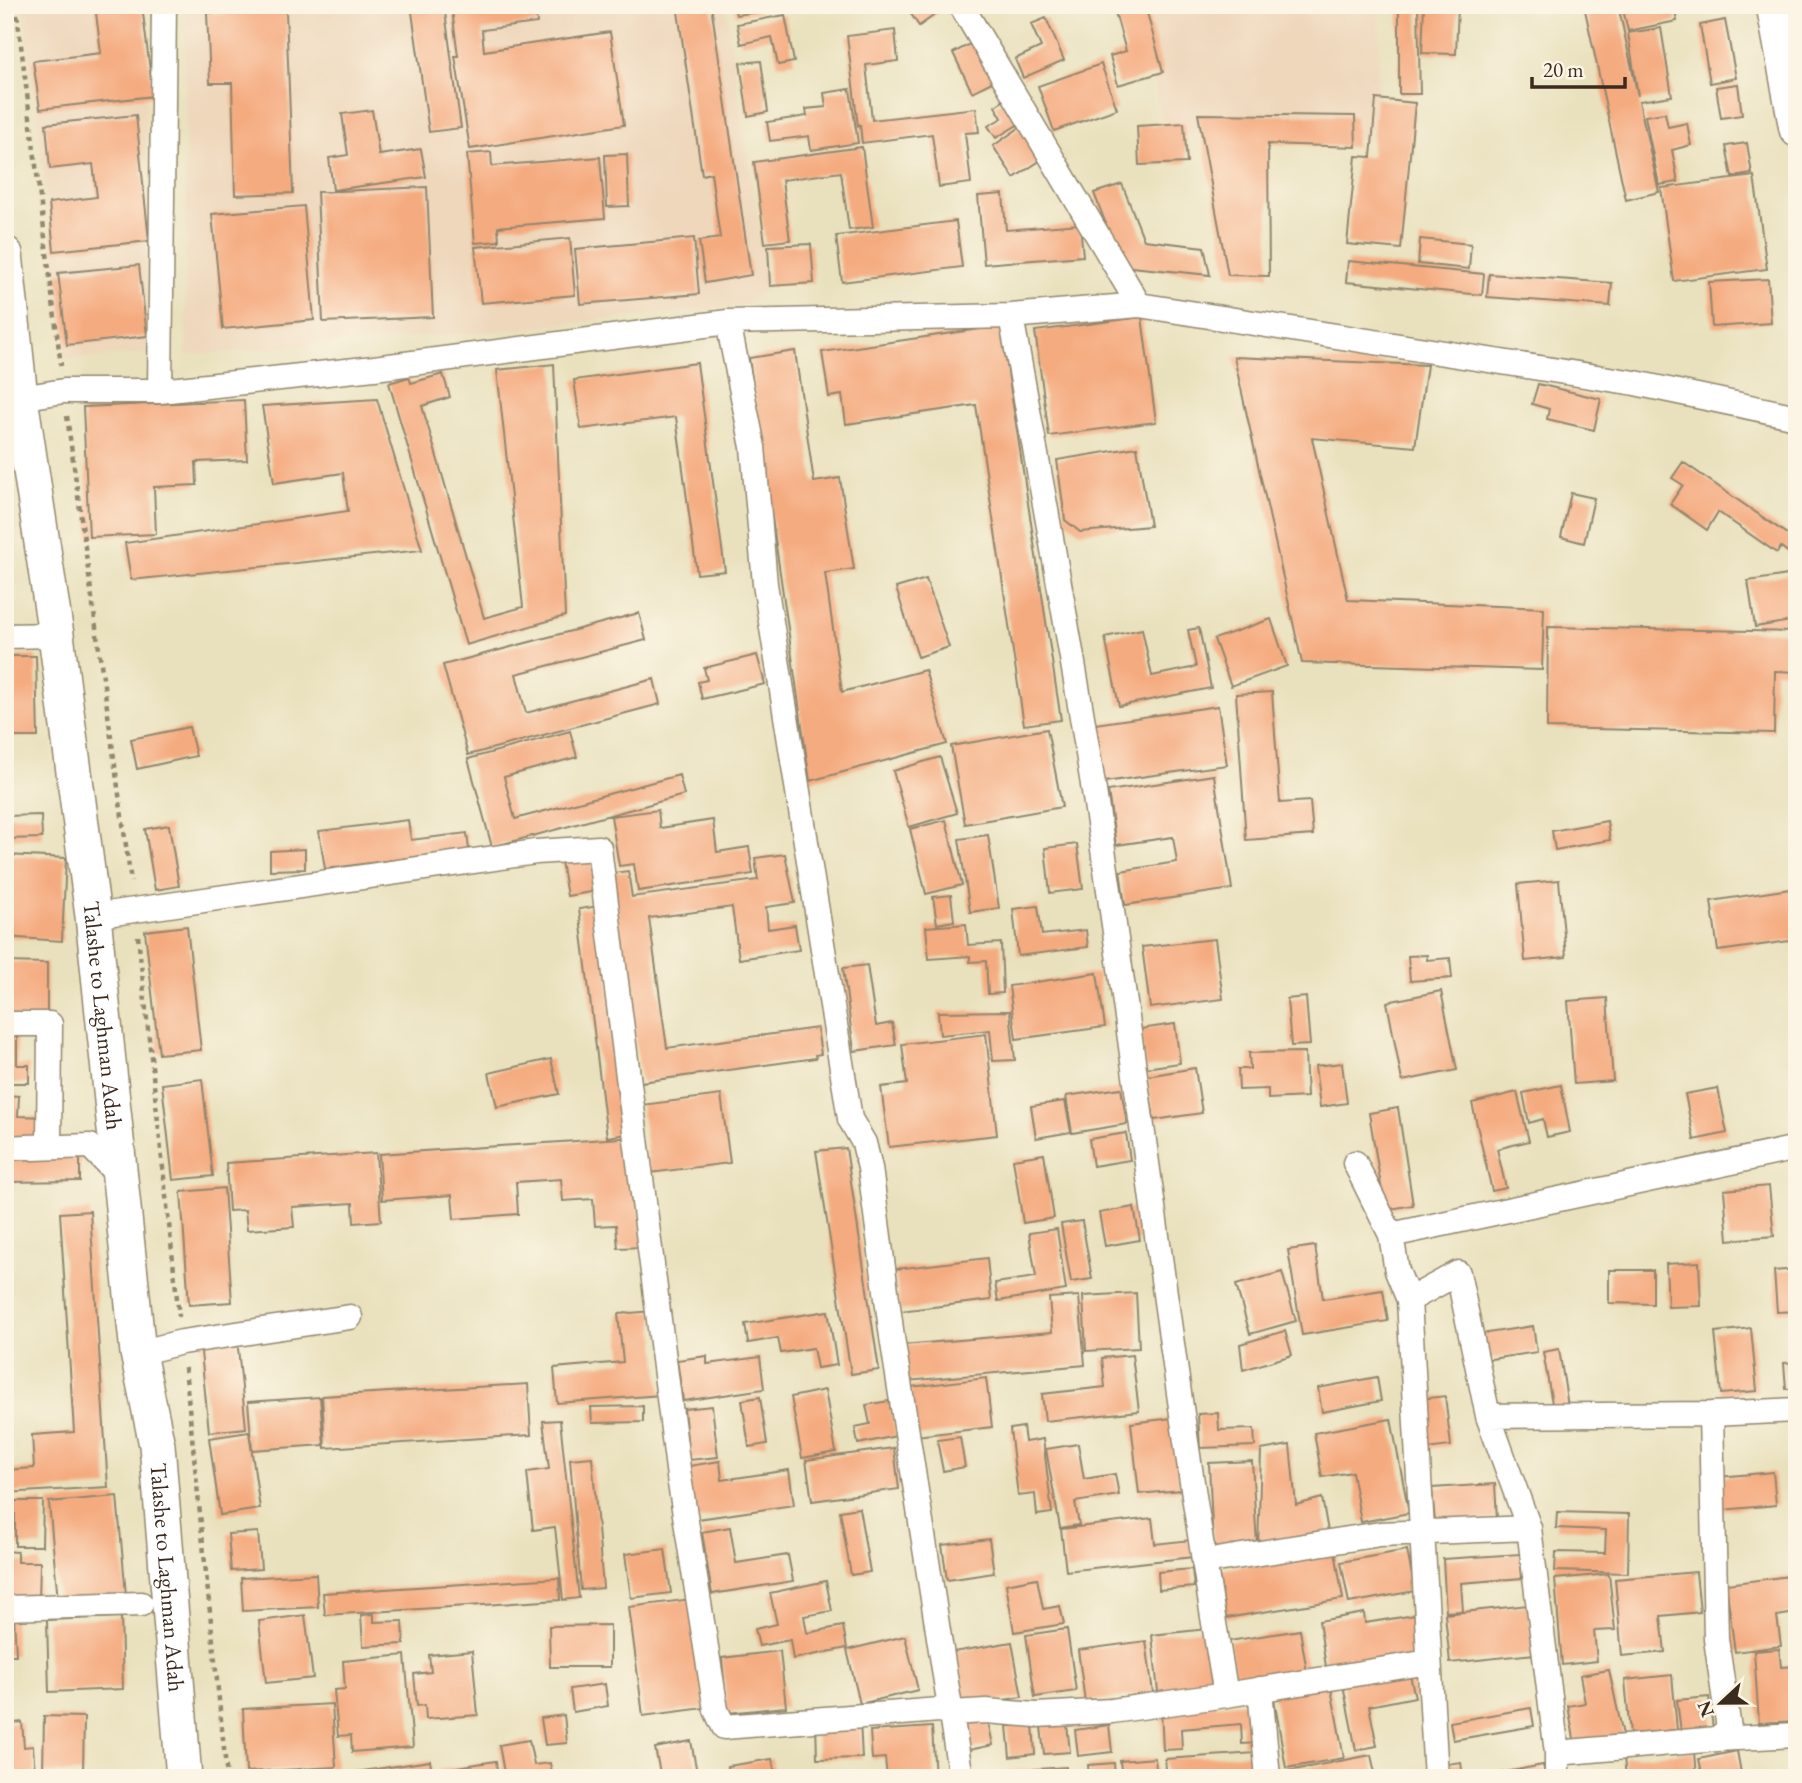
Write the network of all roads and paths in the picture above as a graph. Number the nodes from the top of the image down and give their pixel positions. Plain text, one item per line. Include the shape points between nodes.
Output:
1 (164, 5) edge
2 (961, 5) edge
3 (1774, 5) edge
4 (1797, 129) edge
5 (5, 254) edge
6 (1139, 305) junction
7 (1011, 316) junction
8 (728, 323) junction
9 (160, 391) junction
10 (20, 398) junction
11 (1797, 417) edge
12 (56, 635) junction
13 (5, 636) edge
14 (93, 916) junction
15 (5, 1024) edge
16 (5, 1148) edge
17 (1797, 1148) edge
18 (1354, 1163) dead end
19 (119, 1177) junction
20 (1391, 1235) junction
21 (1409, 1300) junction
22 (350, 1317) dead end
23 (138, 1353) junction
24 (1797, 1410) edge
25 (1711, 1414) junction
26 (1488, 1416) junction
27 (1529, 1528) junction
28 (1422, 1531) junction
29 (1203, 1562) junction
30 (141, 1604) dead end
31 (5, 1608) edge
32 (1429, 1662) junction
33 (1260, 1689) junction
34 (1226, 1695) junction
35 (951, 1713) junction
36 (1797, 1735) edge
37 (1717, 1739) junction
38 (1557, 1766) edge
39 (184, 1778) edge
40 (961, 1778) edge
41 (1268, 1778) edge
42 (1436, 1778) edge

1 - 9 street
2 - 6 street
3 - 4 main road
5 - 10 main road, Talashe to Laghman Adah
6 - 7 street
6 - 11 street via 1635,383
7 - 8 street
7 - 29 street via 1073,662 1118,1020
8 - 9 street
8 - 35 street via 753,447 765,584 850,1119 864,1143 870,1168
9 - 10 street via 64,391
10 - 12 main road, Talashe to Laghman Adah
12 - 13 street
12 - 14 main road, Talashe to Laghman Adah
14 - 19 main road, Talashe to Laghman Adah
14 - 35 street via 536,852 599,848 679,1477 716,1710 724,1727 939,1710
15 - 16 street via 50,1024 49,1146
16 - 19 street via 90,1146
17 - 20 street
18 - 20 street
19 - 23 main road, Talashe to Laghman Adah
20 - 21 street via 1397,1271
21 - 26 street via 1458,1273
21 - 28 street
22 - 23 street
23 - 39 main road, Talashe to Laghman Adah via 157,1445
24 - 25 street
25 - 26 street
25 - 37 street via 1716,1639 1729,1729
26 - 27 street
27 - 28 street
27 - 38 street
28 - 29 street
28 - 32 street
29 - 34 street
30 - 31 street
32 - 33 street
32 - 42 street
33 - 34 street
33 - 41 street
34 - 35 street via 1112,1711
35 - 40 street
36 - 37 street
37 - 38 street

